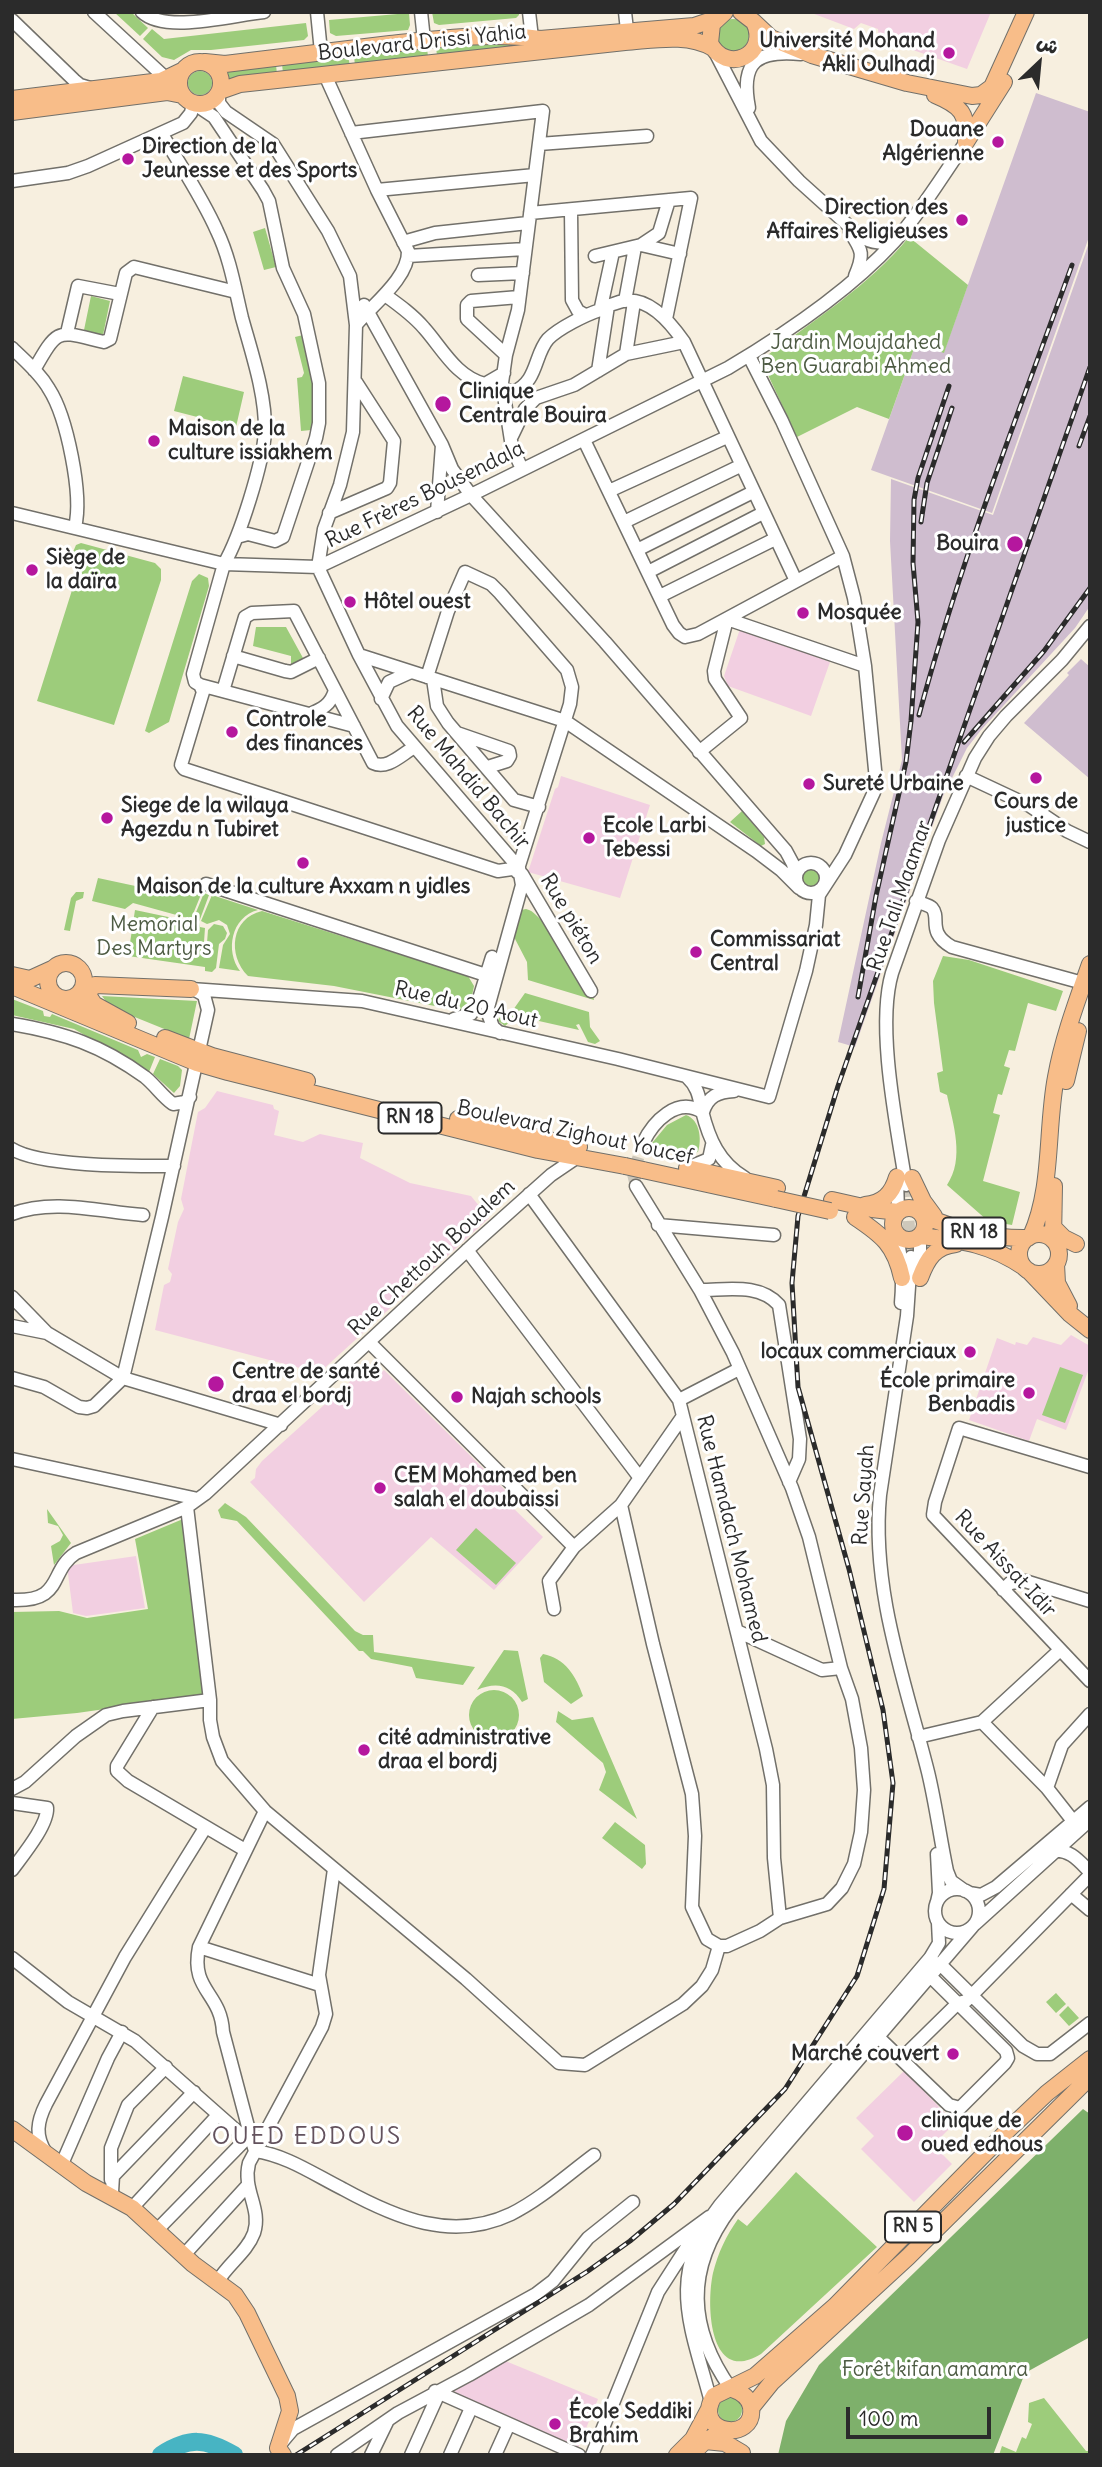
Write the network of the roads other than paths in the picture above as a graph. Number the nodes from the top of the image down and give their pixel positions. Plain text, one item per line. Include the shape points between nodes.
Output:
1 (94, 12) edge
2 (142, 12) edge
3 (317, 12) edge
4 (421, 12) edge
5 (529, 12) edge
6 (625, 12) edge
7 (1026, 12) edge
8 (1035, 12) edge
9 (257, 13) edge
10 (718, 14) edge
11 (747, 16) edge
12 (12, 20) edge
13 (627, 30) junction
14 (532, 38) junction
15 (425, 40) junction
16 (713, 48) junction
17 (321, 52) junction
18 (139, 54) junction
19 (811, 55) junction
20 (205, 62) junction
21 (183, 69) junction
22 (66, 73) junction
23 (161, 74) junction
24 (325, 75) junction
25 (907, 83) junction
26 (131, 85) junction
27 (95, 89) junction
28 (219, 92) junction
29 (59, 93) junction
30 (185, 97) junction
31 (12, 99) edge
32 (12, 112) edge
33 (752, 122) junction
34 (351, 133) junction
35 (162, 134) junction
36 (647, 136) dead end
37 (966, 142) junction
38 (539, 144) junction
39 (535, 175) junction
40 (12, 181) edge
41 (377, 190) junction
42 (669, 200) junction
43 (571, 211) junction
44 (529, 218) junction
45 (846, 225) junction
46 (896, 239) junction
47 (403, 242) junction
48 (638, 246) junction
49 (525, 249) junction
50 (613, 252) junction
51 (680, 254) junction
52 (408, 256) junction
53 (595, 256) dead end
54 (523, 273) junction
55 (478, 275) dead end
56 (350, 276) junction
57 (853, 279) junction
58 (236, 292) junction
59 (120, 294) junction
60 (385, 295) junction
61 (519, 297) junction
62 (630, 302) junction
63 (605, 307) junction
64 (367, 311) junction
65 (585, 315) junction
66 (666, 319) junction
67 (356, 326) junction
68 (67, 333) junction
69 (684, 342) junction
70 (12, 348) edge
71 (626, 354) junction
72 (506, 355) junction
73 (749, 356) junction
74 (12, 359) edge
75 (30, 366) junction
76 (598, 371) junction
77 (504, 373) junction
78 (356, 381) junction
79 (702, 381) junction
80 (503, 389) junction
81 (512, 436) junction
82 (727, 437) junction
83 (584, 440) junction
84 (442, 446) junction
85 (740, 466) junction
86 (522, 469) junction
87 (609, 491) junction
88 (753, 492) junction
89 (471, 495) junction
90 (437, 512) junction
91 (12, 513) edge
92 (329, 513) junction
93 (763, 513) junction
94 (624, 522) junction
95 (75, 527) junction
96 (237, 537) junction
97 (775, 539) junction
98 (637, 550) junction
99 (843, 556) junction
100 (224, 564) junction
101 (318, 567) junction
102 (648, 572) junction
103 (796, 581) junction
104 (660, 596) junction
105 (727, 619) junction
106 (1090, 626) edge
107 (860, 644) junction
108 (359, 655) junction
109 (233, 656) junction
110 (842, 657) junction
111 (319, 658) junction
112 (865, 666) junction
113 (411, 672) junction
114 (430, 678) junction
115 (200, 685) junction
116 (335, 690) junction
117 (223, 691) junction
118 (382, 699) junction
119 (308, 715) junction
120 (565, 721) junction
121 (354, 726) junction
122 (457, 733) junction
123 (479, 739) junction
124 (413, 747) junction
125 (472, 751) junction
126 (699, 752) junction
127 (488, 769) junction
128 (966, 776) junction
129 (539, 807) junction
130 (772, 835) junction
131 (1090, 842) edge
132 (756, 851) junction
133 (786, 851) junction
134 (841, 863) junction
135 (807, 864) junction
136 (519, 867) junction
137 (788, 867) junction
138 (820, 867) junction
139 (206, 884) dead end
140 (824, 885) junction
141 (799, 886) junction
142 (916, 901) junction
143 (816, 911) junction
144 (1090, 964) edge
145 (79, 967) junction
146 (52, 969) junction
147 (12, 975) edge
148 (491, 977) junction
149 (109, 984) junction
150 (12, 986) edge
151 (191, 989) junction
152 (1086, 990) edge
153 (235, 991) junction
154 (591, 991) dead end
155 (38, 997) junction
156 (63, 999) junction
157 (208, 1010) junction
158 (89, 1011) junction
159 (487, 1016) junction
160 (446, 1019) junction
161 (12, 1024) edge
162 (475, 1027) junction
163 (500, 1033) junction
164 (203, 1056) junction
165 (689, 1079) junction
166 (741, 1090) junction
167 (190, 1097) junction
168 (167, 1100) junction
169 (680, 1108) junction
170 (702, 1112) junction
171 (180, 1140) junction
172 (712, 1145) junction
173 (538, 1150) junction
174 (16, 1153) edge
175 (576, 1158) junction
176 (644, 1158) junction
177 (626, 1161) junction
178 (174, 1166) junction
179 (687, 1168) junction
180 (548, 1177) junction
181 (905, 1180) junction
182 (751, 1182) junction
183 (636, 1186) tunnel mouth
184 (529, 1194) junction
185 (776, 1194) junction
186 (857, 1211) junction
187 (898, 1212) junction
188 (12, 1214) edge
189 (144, 1215) dead end
190 (922, 1215) junction
191 (658, 1225) junction
192 (947, 1226) junction
193 (894, 1231) junction
194 (774, 1236) dead end
195 (920, 1236) junction
196 (1053, 1236) junction
197 (1030, 1237) junction
198 (964, 1242) junction
199 (1083, 1246) edge
200 (467, 1250) junction
201 (911, 1257) tunnel mouth
202 (1056, 1264) junction
203 (1027, 1269) junction
204 (902, 1278) junction
205 (920, 1278) junction
206 (700, 1290) junction
207 (12, 1297) edge
208 (12, 1326) edge
209 (1085, 1326) edge
210 (47, 1333) junction
211 (369, 1342) junction
212 (739, 1369) junction
213 (12, 1378) edge
214 (123, 1378) junction
215 (894, 1394) junction
216 (679, 1400) junction
217 (683, 1416) junction
218 (281, 1425) junction
219 (12, 1459) edge
220 (1090, 1467) edge
221 (640, 1478) junction
222 (789, 1482) junction
223 (193, 1503) junction
224 (621, 1505) junction
225 (575, 1546) junction
226 (1003, 1590) junction
227 (12, 1600) edge
228 (1090, 1601) edge
229 (554, 1609) dead end
230 (737, 1630) junction
231 (1060, 1650) junction
232 (841, 1668) junction
233 (1090, 1681) edge
234 (210, 1700) junction
235 (153, 1707) junction
236 (1090, 1714) edge
237 (982, 1722) junction
238 (918, 1737) junction
239 (1047, 1788) junction
240 (12, 1789) edge
241 (12, 1803) edge
242 (1090, 1807) edge
243 (265, 1811) junction
244 (936, 1815) junction
245 (1090, 1819) edge
246 (1073, 1821) junction
247 (205, 1828) junction
248 (1072, 1836) junction
249 (245, 1850) junction
250 (1053, 1851) junction
251 (1074, 1856) junction
252 (334, 1869) junction
253 (12, 1870) edge
254 (1090, 1874) edge
255 (967, 1892) junction
256 (1072, 1894) junction
257 (937, 1902) junction
258 (1090, 1910) edge
259 (780, 1918) junction
260 (938, 1923) junction
261 (974, 1926) junction
262 (199, 1947) junction
263 (719, 1947) junction
264 (12, 1958) edge
265 (939, 1963) junction
266 (929, 1975) junction
267 (320, 1985) junction
268 (971, 1995) junction
269 (958, 2003) junction
270 (92, 2016) junction
271 (1090, 2023) edge
272 (122, 2032) junction
273 (877, 2036) junction
274 (901, 2059) junction
275 (1090, 2059) edge
276 (166, 2067) junction
277 (1090, 2077) edge
278 (194, 2092) junction
279 (218, 2115) junction
280 (12, 2129) edge
281 (248, 2137) junction
282 (255, 2151) junction
283 (594, 2155) dead end
284 (55, 2161) junction
285 (247, 2186) junction
286 (113, 2192) junction
287 (633, 2202) dead end
288 (132, 2208) junction
289 (712, 2214) junction
290 (156, 2231) junction
291 (693, 2255) junction
292 (183, 2256) junction
293 (672, 2269) junction
294 (218, 2281) junction
295 (731, 2389) junction
296 (437, 2392) junction
297 (710, 2405) junction
298 (471, 2408) junction
299 (749, 2415) junction
300 (388, 2420) junction
301 (509, 2424) junction
302 (727, 2430) junction
303 (705, 2441) junction
304 (281, 2451) edge
305 (742, 2454) edge
306 (337, 2455) edge
307 (371, 2455) edge
308 (411, 2455) edge
309 (450, 2455) edge
310 (495, 2455) edge
311 (579, 2455) edge
312 (592, 2455) edge
313 (677, 2455) edge
314 (691, 2455) edge

1 - 18 street
2 - 9 street via 156,21 174,23
3 - 17 street
4 - 15 street
5 - 14 street
6 - 13 street
7 - 25 main road via 987,92 963,95
8 - 37 main road via 1000,93
10 - 13 main road, Boulevard Drissi Yahia via 694,26
10 - 16 main road via 709,30
11 - 16 main road, Boulevard Drissi Yahia via 757,40 747,55 728,59
11 - 19 main road via 772,38
12 - 22 street
13 - 14 main road, Boulevard Drissi Yahia
14 - 15 main road, Boulevard Drissi Yahia
15 - 17 main road, Boulevard Drissi Yahia
16 - 24 main road, Boulevard Drissi Yahia via 685,39 655,40
16 - 33 street
17 - 20 main road, Boulevard Drissi Yahia via 225,64
18 - 23 street
18 - 26 street via 142,73
19 - 25 main road
19 - 33 street via 779,52 754,64 747,82
20 - 21 main road
20 - 28 main road via 219,73
21 - 23 main road
21 - 30 main road via 179,79
22 - 27 street via 80,85
22 - 29 street via 66,88
23 - 26 main road
23 - 30 street
24 - 28 main road, Boulevard Drissi Yahia via 240,84
24 - 34 street
25 - 37 main road via 960,110 966,118
26 - 27 main road
27 - 29 main road
28 - 30 main road via 208,103
28 - 56 street via 219,103 226,112 273,144
29 - 31 main road
30 - 32 main road via 167,92
30 - 35 street via 186,120
30 - 96 street via 214,117 269,201 283,268 304,314 319,383 316,438 286,533 279,541 248,534
33 - 45 street via 778,160
34 - 38 street via 543,111
34 - 41 street
35 - 40 street via 68,173
35 - 58 street via 217,231
36 - 38 street
37 - 46 street, Rue Frères Bousendala
38 - 39 street
39 - 41 street
39 - 44 street
41 - 47 street
42 - 43 street
42 - 48 street via 659,233
42 - 51 street via 691,198
43 - 44 street
43 - 65 street via 571,293 574,306
44 - 47 street
44 - 49 street
45 - 46 street via 869,242
45 - 57 street via 862,256
46 - 57 street, Rue Frères Bousendala
47 - 52 street
48 - 50 street
48 - 51 street
48 - 62 street
49 - 52 street
49 - 54 street
50 - 53 street
50 - 63 street
51 - 66 street
52 - 60 street
54 - 55 street
54 - 61 street
56 - 64 street
56 - 67 street
57 - 73 street, Rue Frères Bousendala
58 - 59 street via 134,267 125,273
58 - 96 street via 260,389 265,431
59 - 68 street via 107,341
59 - 68 street via 78,286
60 - 64 street
60 - 77 street via 407,310 437,347 475,382 485,384
61 - 72 street
61 - 72 street via 467,305 467,319
62 - 63 street
62 - 66 street
62 - 71 street
63 - 65 street
63 - 76 street
64 - 67 street
64 - 84 street
65 - 80 street via 547,341 523,386 513,392
66 - 69 street
67 - 78 street
68 - 75 street via 52,340
69 - 71 street
69 - 79 street
70 - 75 street
71 - 76 street
72 - 77 street
73 - 79 street, Rue Frères Bousendala
73 - 99 street
74 - 75 street
75 - 95 street via 49,388 64,425 75,479
76 - 81 street via 536,398
77 - 80 street
78 - 92 street via 350,447
78 - 92 street via 394,441 390,483
79 - 82 street
79 - 83 street, Rue Frères Bousendala
80 - 81 street
81 - 86 street
82 - 85 street
82 - 87 street
83 - 86 street, Rue Frères Bousendala
83 - 87 street
84 - 89 street
84 - 90 street
85 - 88 street
85 - 94 street
86 - 89 street, Rue Frères Bousendala
87 - 94 street
88 - 93 street
88 - 98 street
89 - 90 street, Rue Frères Bousendala
89 - 126 street
90 - 101 street, Rue Frères Bousendala
91 - 95 street, Rue Frères Bousendala
92 - 101 street
93 - 97 street
93 - 102 street
94 - 98 street
95 - 100 street, Rue Frères Bousendala
96 - 100 street
97 - 103 street
97 - 104 street
98 - 102 street
99 - 103 street
99 - 107 street
100 - 101 street, Rue Frères Bousendala
100 - 115 street via 192,674
101 - 108 street, Rue Mahdid Bachir
102 - 104 street
103 - 105 street
104 - 105 street via 673,625 685,637
105 - 110 street
105 - 126 street via 715,679 741,718
106 - 128 street, Rue Tali Maamar via 989,736
107 - 110 street
107 - 112 street
108 - 113 street
108 - 118 street, Rue Mahdid Bachir
109 - 111 street via 291,672
109 - 111 street via 249,614 294,611
109 - 117 street
110 - 112 street
111 - 116 street
112 - 134 street via 876,786
113 - 114 street
113 - 118 street via 389,682
114 - 120 street
114 - 120 street via 448,611 465,572 491,584 567,670 572,687
114 - 122 street via 437,706
115 - 117 street
115 - 136 street via 204,692 181,762 184,769 498,871
116 - 119 street via 332,700
116 - 121 street
117 - 119 street
118 - 124 street, Rue Mahdid Bachir
119 - 121 street
120 - 129 street
120 - 132 street
121 - 124 street via 378,765 386,765
122 - 123 street
122 - 125 street
123 - 125 street
123 - 127 street via 510,753 507,761
124 - 136 street, Rue Mahdid Bachir
125 - 127 street
126 - 130 street
127 - 129 street via 514,800
128 - 131 street via 1030,806
128 - 142 street, Rue Tali Maamar
129 - 136 street
130 - 132 street via 768,850
130 - 133 street
132 - 137 street
133 - 135 street
133 - 137 street
134 - 138 street
134 - 140 street
135 - 138 street
135 - 141 street via 799,869
136 - 148 street
136 - 148 street, Rue Mahdid Bachir via 522,885
136 - 154 street, Rue piéton
137 - 141 street
138 - 140 street
139 - 148 street
140 - 141 street via 813,893
140 - 143 street
141 - 143 street
142 - 152 street via 931,907 934,927 944,943
142 - 181 street, Rue Tali Maamar via 888,985 886,1018 889,1060 885,1083
143 - 166 street via 806,971 771,1095 766,1098
144 - 152 main road
145 - 146 main road via 65,962
145 - 149 main road
145 - 156 main road via 85,978 83,989
146 - 147 main road via 30,979
146 - 156 main road via 48,986
148 - 159 street
148 - 160 street via 471,1014
149 - 151 main road
149 - 158 main road via 89,990
150 - 155 main road, Boulevard Zighout Youcef / RN 18
151 - 153 street, Rue du 20 Aout
151 - 157 street via 204,995
152 - 196 main road via 1064,1093
152 - 197 main road via 1058,1065 1042,1208
153 - 157 street via 221,996
153 - 160 street, Rue du 20 Aout via 362,1001
155 - 156 main road
155 - 158 main road, Boulevard Zighout Youcef / RN 18
156 - 158 main road via 68,1007
157 - 164 street
158 - 164 main road, Boulevard Zighout Youcef / RN 18
159 - 162 street
159 - 163 street
160 - 162 street, Rue du 20 Aout
161 - 168 street via 67,1035 102,1050 142,1075
162 - 163 street, Rue du 20 Aout
163 - 165 street, Rue du 20 Aout
164 - 167 street
164 - 173 main road, Boulevard Zighout Youcef / RN 18 via 228,1072
164 - 177 main road, Boulevard Zighout Youcef / RN 18
165 - 166 street, Rue du 20 Aout
165 - 169 street via 690,1098
165 - 170 street via 700,1097
166 - 170 street via 712,1097
167 - 168 street via 179,1104
167 - 171 street
168 - 171 street via 179,1122
169 - 170 street
169 - 176 street via 652,1128
170 - 172 street
171 - 178 street
172 - 179 street via 709,1158
172 - 182 street via 729,1168
173 - 175 main road, Boulevard Zighout Youcef / RN 18
173 - 180 street via 553,1159
174 - 178 street via 97,1164
175 - 177 main road, Boulevard Zighout Youcef / RN 18
175 - 180 street, Rue Chettouh Boualem
176 - 177 main road, Boulevard Zighout Youcef / RN 18
176 - 179 main road, Boulevard Zighout Youcef / RN 18
176 - 185 main road, Boulevard Zighout Youcef / RN 18
178 - 214 street
179 - 182 main road, Boulevard Zighout Youcef / RN 18
180 - 184 street, Rue Chettouh Boualem
181 - 186 main road via 887,1197
181 - 187 street
181 - 190 street
181 - 192 main road
182 - 185 main road, Boulevard Zighout Youcef / RN 18
183 - 191 street
184 - 200 street, Rue Chettouh Boualem
184 - 216 street, Rue Hamdach Mohamed
185 - 186 main road, Boulevard Zighout Youcef / RN 18
186 - 187 main road, Boulevard Zighout Youcef / RN 18
186 - 193 main road, Boulevard Zighout Youcef / RN 18
186 - 204 main road via 889,1244
187 - 190 main road via 908,1208
187 - 193 main road
188 - 189 street via 56,1207
190 - 192 main road, RN 18
190 - 195 main road via 925,1228
191 - 194 street
191 - 206 street
192 - 197 main road, RN 18 via 996,1238
193 - 195 main road via 906,1241
193 - 204 street
195 - 198 main road
195 - 205 street
196 - 197 main road
196 - 199 main road
196 - 202 main road via 1059,1252
197 - 203 main road via 1019,1252
198 - 203 main road, RN 18 via 1003,1253
198 - 205 main road via 941,1247 929,1258
200 - 211 street, Rue Chettouh Boualem
200 - 221 street
201 - 215 street, Rue Sayah
202 - 203 main road via 1047,1272
202 - 209 main road, RN 18 via 1057,1283
203 - 209 main road, RN 18
204 - 215 street via 892,1362
205 - 215 street via 906,1363
206 - 212 street
206 - 222 street via 760,1290 779,1305 800,1438 799,1459
207 - 210 street
208 - 210 street
210 - 214 street
211 - 218 street, Rue Chettouh Boualem
211 - 225 street
212 - 216 street
212 - 222 street
213 - 214 street via 44,1387 87,1408
214 - 218 street
215 - 238 street, Rue Sayah via 878,1543 889,1619
216 - 217 street, Rue Hamdach Mohamed
217 - 221 street
217 - 230 street, Rue Hamdach Mohamed
218 - 223 street, Rue Chettouh Boualem
219 - 223 street
220 - 226 street, Rue Aissat Idir via 959,1428 933,1515
221 - 224 street
222 - 232 street via 809,1537
223 - 227 street, Rue Chettouh Boualem via 85,1549 66,1561 51,1590
223 - 234 street
224 - 225 street
224 - 263 street via 692,1794 692,1908 707,1939
225 - 229 street via 549,1581
226 - 228 street via 1010,1583 1025,1581
226 - 231 street, Rue Aissat Idir
230 - 232 street via 822,1670
230 - 259 street, Rue Hamdach Mohamed via 773,1785
231 - 233 street, Rue Aissat Idir
231 - 237 street
232 - 259 street via 852,1699 864,1790 854,1864 827,1904
234 - 235 street
234 - 243 street via 211,1729 222,1761
235 - 240 street via 106,1715
235 - 247 street via 117,1771
236 - 239 street via 1062,1745
237 - 238 street
237 - 239 street
238 - 244 street, Rue Sayah
239 - 246 street
241 - 253 street via 41,1805 48,1814
242 - 246 street
243 - 249 street
243 - 252 street
244 - 255 street, Rue Sayah via 951,1881
244 - 257 street, Rue Sayah
245 - 248 street
246 - 255 street via 1010,1877 986,1893
247 - 249 street
247 - 270 street
248 - 250 street
248 - 251 street
249 - 262 street
250 - 251 street
250 - 261 street
251 - 254 street
252 - 263 street via 559,2063 584,2065 683,2004 702,1986
252 - 267 street
254 - 256 street
255 - 257 street via 951,1890
255 - 261 street via 979,1910
256 - 258 street
256 - 268 street
257 - 260 street
259 - 263 street
260 - 261 street via 954,1933
260 - 289 street via 939,1943 930,1958
261 - 265 street
262 - 267 street
262 - 281 street via 198,1976 222,2017
264 - 270 street
265 - 266 street
265 - 268 street
266 - 269 street
266 - 273 street
267 - 282 street via 326,2014 322,2027
268 - 269 street
268 - 271 street via 1037,2054 1050,2054
269 - 274 street
269 - 274 street via 1008,2058 960,2108 949,2105
270 - 272 street
270 - 284 street via 40,2116 40,2144
272 - 276 street
272 - 284 street
273 - 274 street
273 - 295 street via 731,2208 712,2238 698,2283 697,2313 711,2358
275 - 295 main road, RN 5 via 1009,2129 835,2305 755,2376
276 - 278 street
276 - 286 street via 128,2105 111,2148
277 - 299 main road, RN 5 via 908,2257 772,2382
278 - 279 street
278 - 286 street via 113,2176
279 - 281 street
279 - 288 street
280 - 284 main road
281 - 282 street
281 - 290 street
282 - 283 street via 274,2153 388,2210 451,2228 510,2214
282 - 285 street
284 - 286 main road
285 - 292 street
285 - 294 street via 255,2209 254,2231
286 - 288 main road
287 - 304 street via 588,2238 553,2281 536,2294 293,2429
288 - 290 main road
289 - 291 street
289 - 293 street
289 - 296 street via 589,2305
290 - 292 main road
291 - 293 street
291 - 297 street via 686,2288 688,2321
292 - 294 main road
293 - 312 street via 658,2292
294 - 304 main road via 247,2313 287,2396 290,2411
295 - 297 main road via 719,2392
295 - 299 main road via 745,2395
296 - 298 street
296 - 300 street
296 - 308 street
297 - 302 main road via 712,2421
297 - 313 main road via 694,2439
298 - 301 street
298 - 309 street
299 - 302 main road via 736,2430
299 - 305 street
300 - 306 street
300 - 307 street
301 - 310 street
301 - 311 street
302 - 303 main road
302 - 305 street
303 - 305 main road via 725,2443
303 - 314 main road

